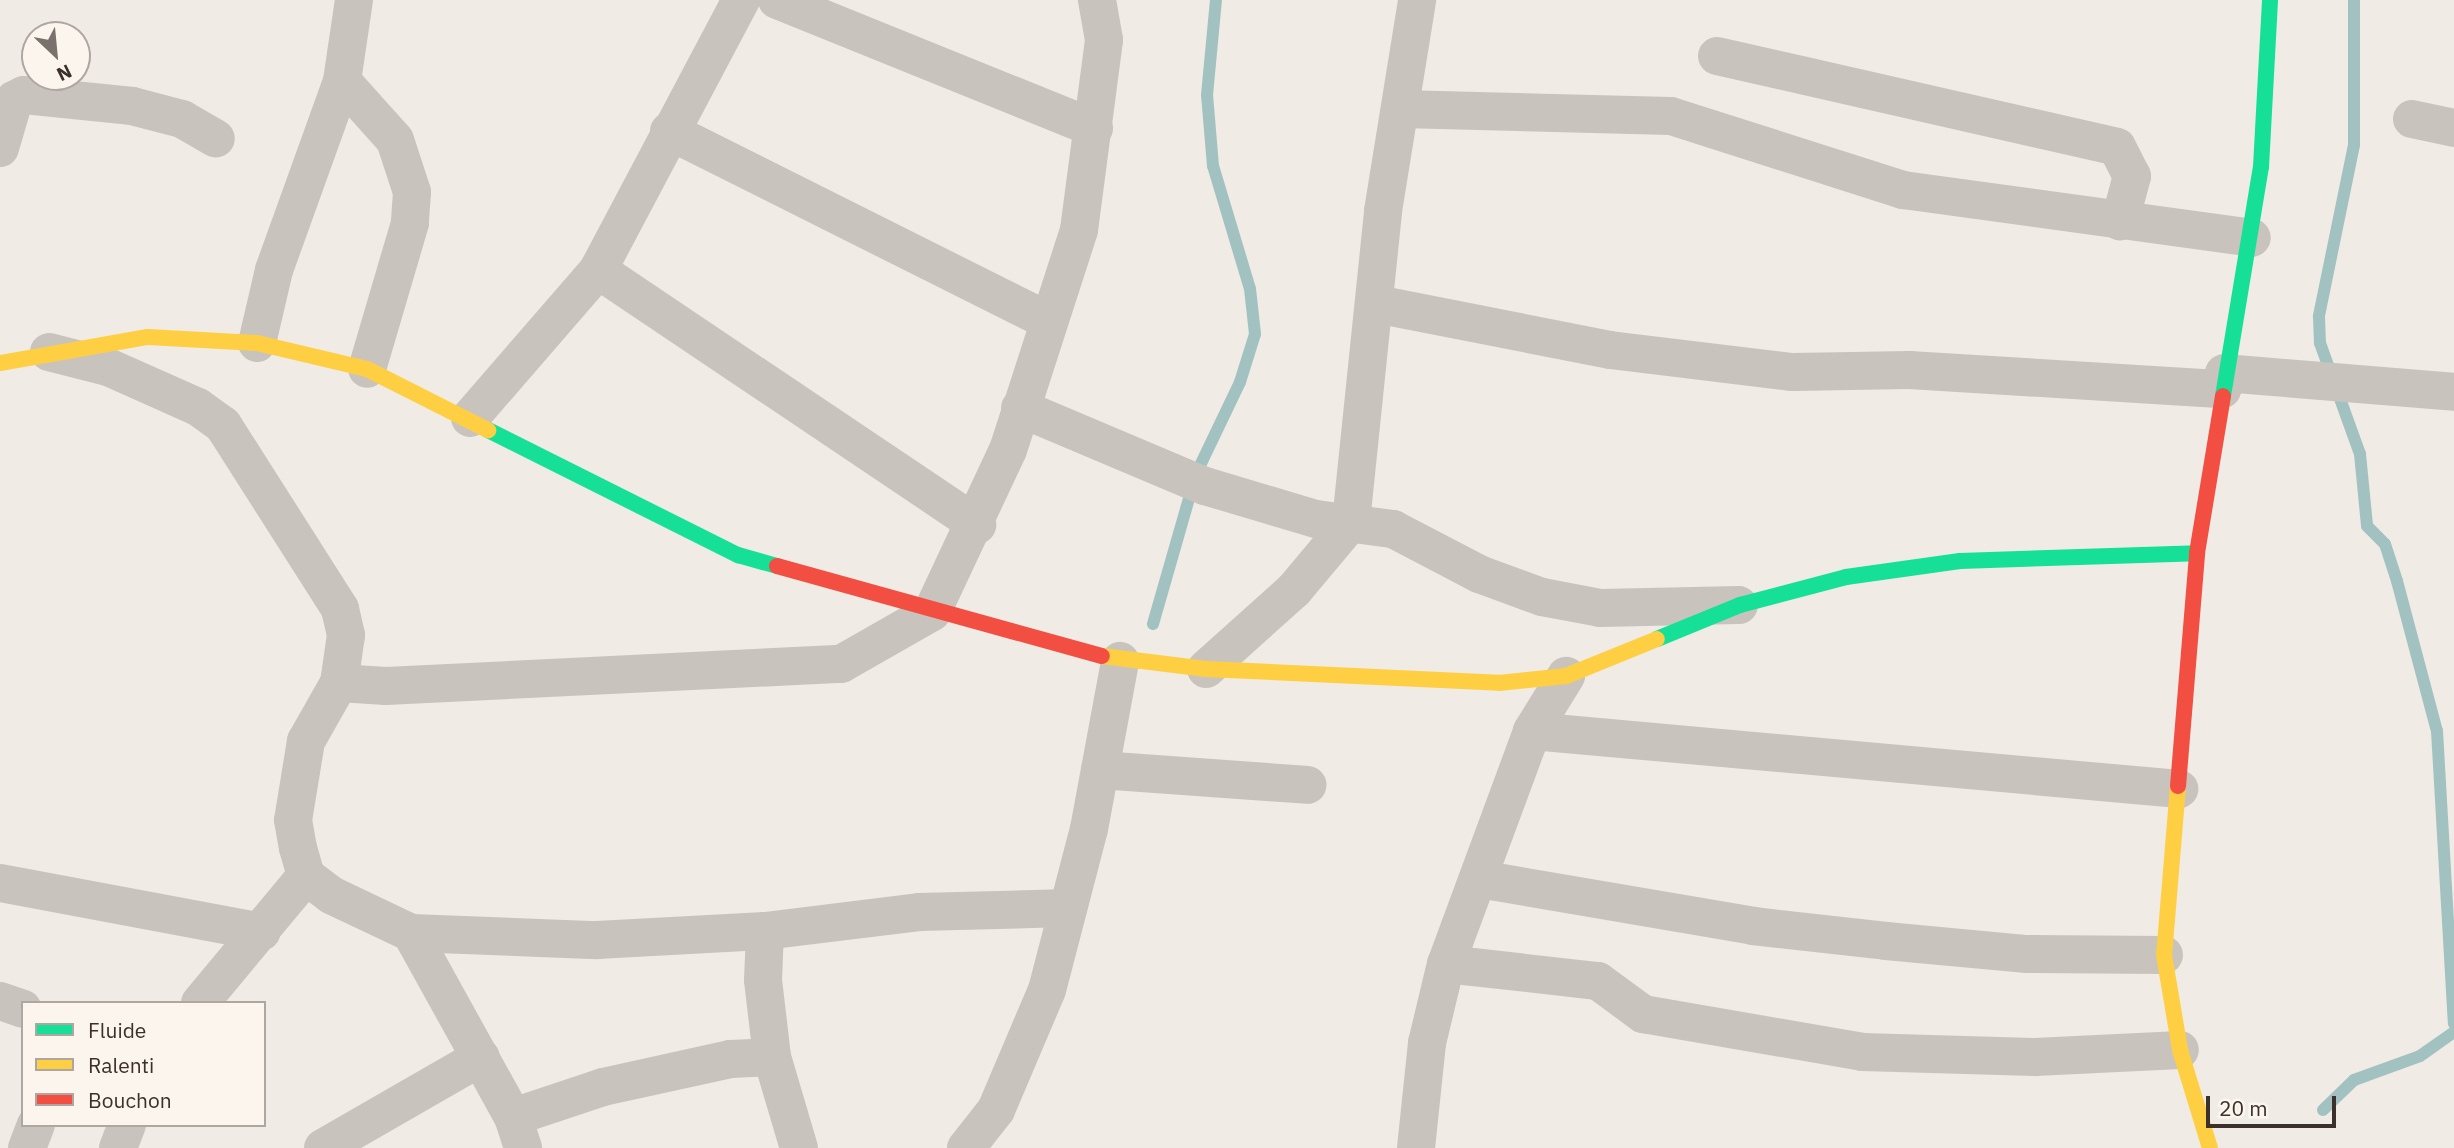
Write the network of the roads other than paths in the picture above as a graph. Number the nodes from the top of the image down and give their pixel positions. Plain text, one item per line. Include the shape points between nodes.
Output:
1 (354, 0) edge
2 (741, 0) edge
3 (777, 0) edge
4 (1097, 0) edge
5 (1417, 0) edge
6 (2270, 0) edge
7 (1717, 57) dead end
8 (342, 80) junction
9 (1401, 109) junction
10 (2412, 119) dead end
11 (1094, 128) junction
12 (2454, 128) edge
13 (668, 131) junction
14 (216, 139) dead end
15 (0, 148) edge
16 (2120, 221) junction
17 (2252, 238) junction
18 (598, 270) junction
19 (1376, 304) junction
20 (1048, 321) junction
21 (257, 344) junction
22 (44, 351) junction
23 (1, 362) edge
24 (367, 369) junction
25 (2223, 381) junction
26 (2454, 392) edge
27 (1020, 408) junction
28 (470, 418) junction
29 (1351, 522) junction
30 (977, 525) junction
31 (2197, 553) junction
32 (1741, 605) junction
33 (932, 612) junction
34 (1120, 661) junction
35 (1206, 669) junction
36 (1566, 676) junction
37 (339, 683) junction
38 (1532, 731) junction
39 (1100, 770) junction
40 (1307, 785) dead end
41 (2179, 789) junction
42 (306, 876) junction
43 (1479, 880) junction
44 (0, 883) edge
45 (1068, 908) junction
46 (261, 932) junction
47 (765, 932) junction
48 (411, 933) junction
49 (2164, 954) junction
50 (1446, 964) junction
51 (0, 1001) edge
52 (202, 1001) edge
53 (21, 1008) edge
54 (2179, 1050) junction
55 (772, 1057) junction
56 (481, 1058) junction
57 (35, 1127) edge
58 (126, 1127) edge
59 (518, 1132) edge
60 (27, 1148) edge
61 (118, 1148) edge
62 (323, 1148) edge
63 (799, 1148) edge
64 (966, 1148) edge
65 (1416, 1148) edge
66 (2210, 1148) edge

1 - 8 street
2 - 13 street
3 - 11 street
4 - 11 street via 1104,40
5 - 9 street
6 - 17 street
7 - 16 street via 2116,147 2132,176
8 - 21 street via 274,270
8 - 24 street via 395,140 412,192 410,223
9 - 16 street via 1671,116 1903,190
9 - 19 street
10 - 12 street
11 - 20 street via 1077,241
13 - 18 street
13 - 20 street
14 - 15 street via 182,119 132,106 24,95 14,100
16 - 17 street
17 - 25 street
18 - 28 street
18 - 30 street
19 - 25 street via 1610,350 1793,372 1909,370
19 - 29 street
20 - 27 street
21 - 22 street via 148,337
21 - 24 street
22 - 23 street
22 - 37 street via 108,367 198,407 223,425 340,609 346,635
24 - 28 street
25 - 26 street
25 - 31 street
27 - 29 street via 1205,486 1315,519
27 - 30 street
28 - 33 street via 619,500 738,555
29 - 32 street via 1393,529 1479,574 1542,597 1600,608
29 - 35 street via 1294,590
30 - 33 street
31 - 32 street via 1960,561 1846,578
31 - 41 street
32 - 36 street
33 - 34 street
33 - 37 street via 862,655 815,669
34 - 35 street
34 - 39 street
35 - 36 street via 1499,683
36 - 38 street
37 - 42 street via 306,741 297,783 293,820
38 - 41 street
38 - 43 street
39 - 40 street
39 - 45 street
41 - 49 street
42 - 46 street
42 - 48 street via 331,895
43 - 49 street via 1754,926 1886,941 2027,954
43 - 50 street
44 - 46 street
45 - 47 street via 919,912
45 - 64 street via 1030,1044 996,1110
46 - 52 street
47 - 48 street via 597,940
47 - 55 street via 763,980
48 - 56 street
49 - 54 street
50 - 54 street via 1598,981 1643,1014 1862,1052 2035,1057
50 - 65 street via 1427,1043
51 - 53 street
54 - 66 street
55 - 59 street via 730,1059 603,1087
55 - 63 street
56 - 59 street
56 - 62 street
57 - 60 street
58 - 61 street

